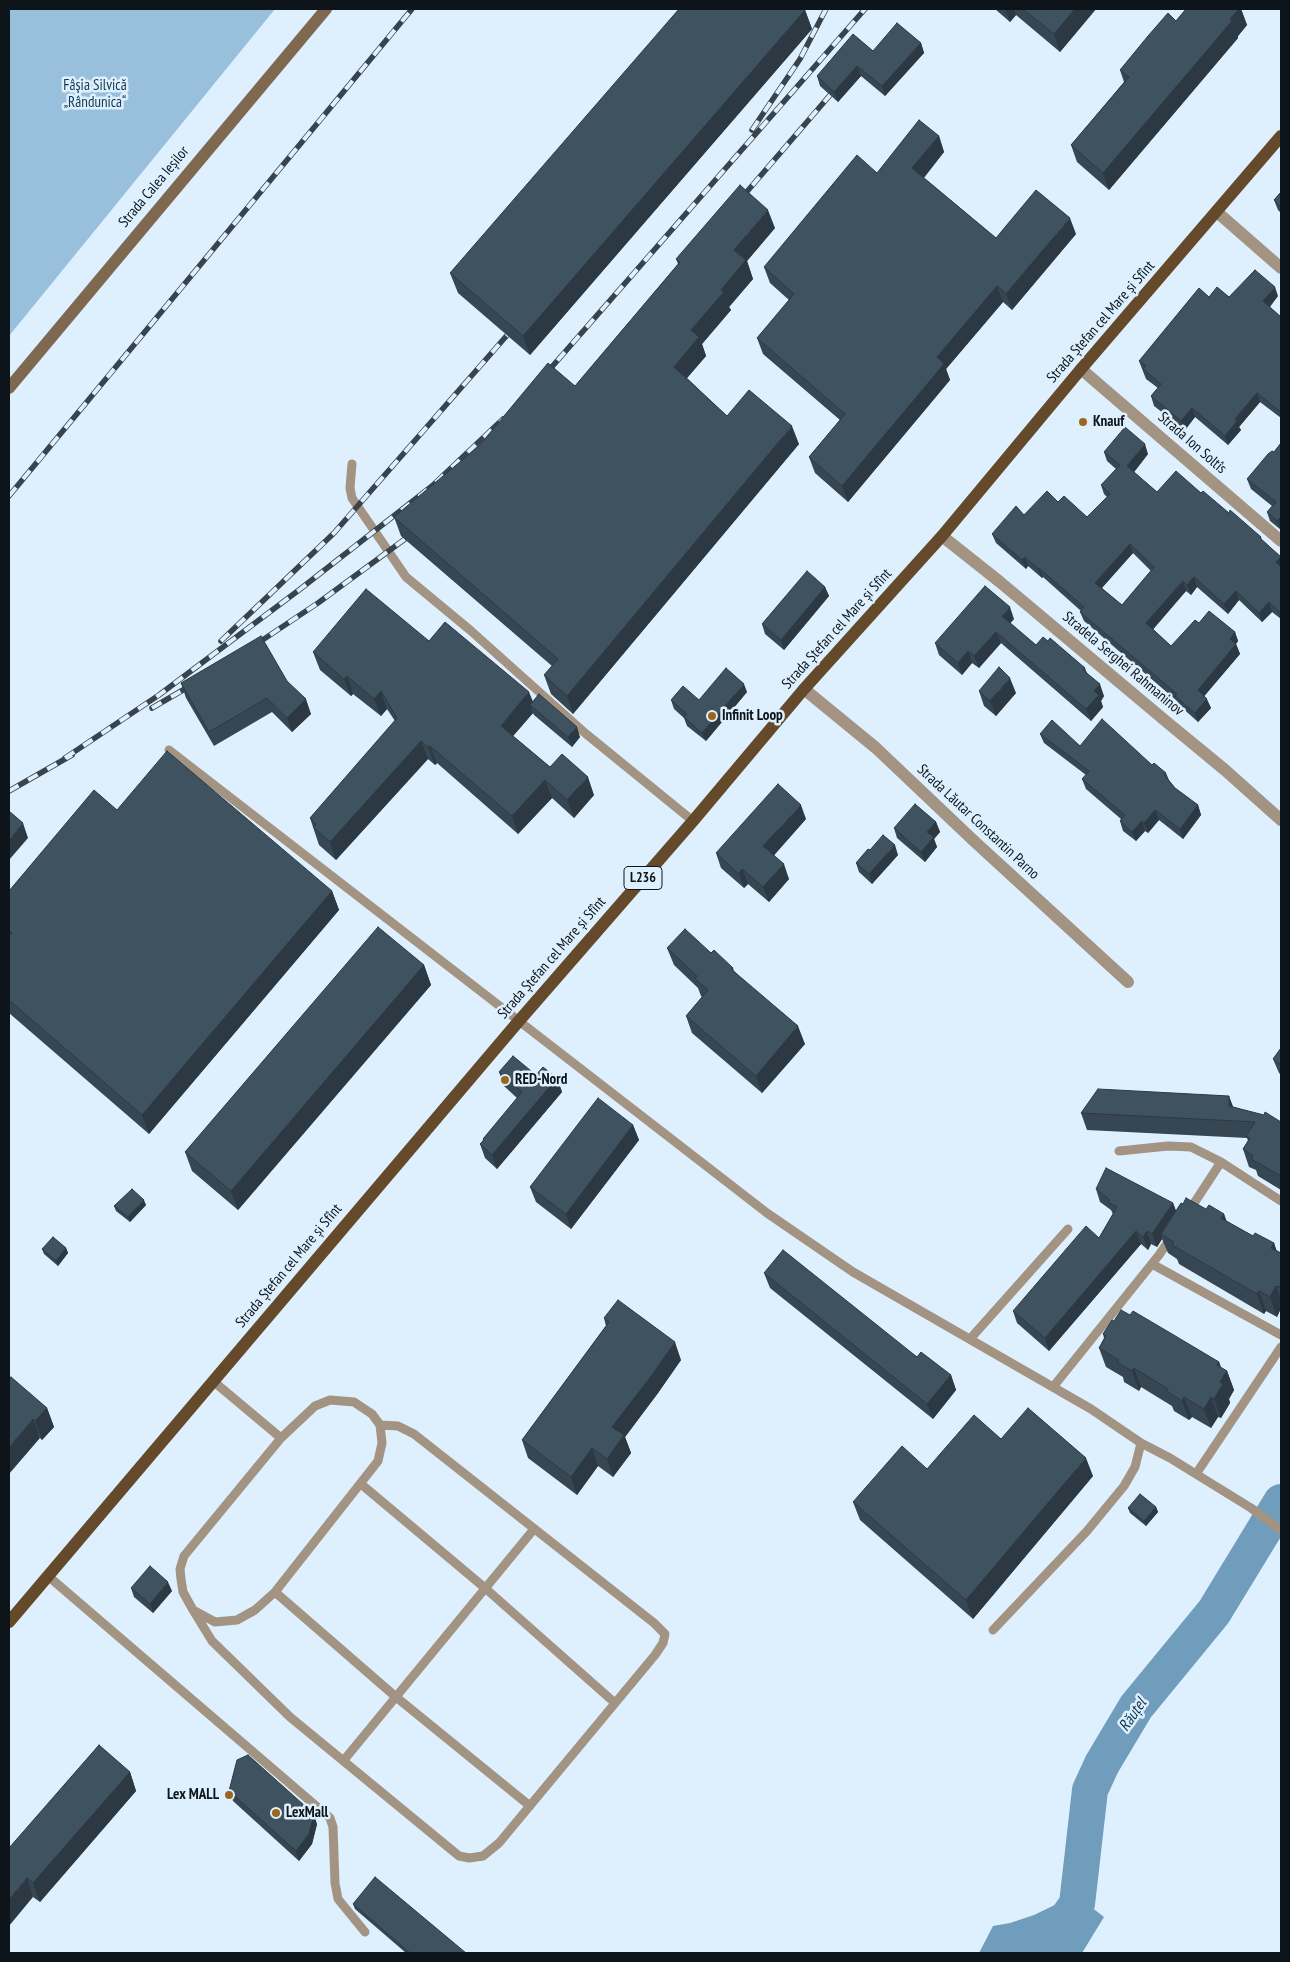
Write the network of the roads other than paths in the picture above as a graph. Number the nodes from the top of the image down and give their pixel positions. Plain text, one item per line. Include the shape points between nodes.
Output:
1 (326, 9) edge
2 (1281, 136) edge
3 (1217, 212) junction
4 (1281, 268) edge
5 (1081, 369) junction
6 (9, 388) edge
7 (352, 464) dead end
8 (942, 536) junction
9 (1281, 541) edge
10 (804, 689) junction
11 (169, 750) edge
12 (1281, 820) edge
13 (693, 821) junction
14 (1128, 982) dead end
15 (518, 1022) junction
16 (1119, 1151) dead end
17 (1221, 1162) junction
18 (1281, 1201) edge
19 (1185, 1216) edge
20 (1068, 1229) dead end
21 (1175, 1232) edge
22 (1152, 1264) junction
23 (1281, 1335) edge
24 (970, 1339) junction
25 (1281, 1347) edge
26 (213, 1381) junction
27 (1053, 1387) junction
28 (380, 1426) junction
29 (281, 1438) junction
30 (1141, 1443) junction
31 (1196, 1474) junction
32 (360, 1484) junction
33 (534, 1529) junction
34 (1281, 1530) edge
35 (48, 1576) junction
36 (485, 1588) junction
37 (275, 1592) junction
38 (193, 1610) junction
39 (9, 1622) edge
40 (993, 1630) dead end
41 (396, 1697) junction
42 (615, 1703) junction
43 (344, 1760) junction
44 (530, 1806) junction
45 (366, 1932) dead end

1 - 6 street, Strada Calea Ieșilor
2 - 3 main road, Strada Ștefan cel Mare și Sfînt / L236
3 - 4 street
3 - 5 main road, Strada Ștefan cel Mare și Sfînt / L236
5 - 8 main road, Strada Ștefan cel Mare și Sfînt / L236
5 - 9 street, Strada Ion Soltîs
7 - 13 lane via 352,498 406,577 585,733
8 - 10 main road, Strada Ștefan cel Mare și Sfînt / L236
8 - 12 street, Stradela Serghei Rahmaninov
10 - 13 main road, Strada Ștefan cel Mare și Sfînt / L236
10 - 14 street, Strada Lăutar Constantin Parno via 876,748
11 - 15 lane
13 - 15 main road, Strada Ștefan cel Mare și Sfînt / L236
15 - 24 lane via 767,1214 853,1272
15 - 26 main road, Strada Ștefan cel Mare și Sfînt / L236
16 - 17 lane via 1192,1147
17 - 18 lane
17 - 19 lane
20 - 24 lane
21 - 22 lane
22 - 23 lane
22 - 27 lane
24 - 27 lane
25 - 31 lane
26 - 29 lane
26 - 35 main road, Strada Ștefan cel Mare și Sfînt / L236
27 - 30 lane
28 - 29 lane via 372,1414 354,1402 330,1400 315,1406
28 - 32 lane via 382,1442 378,1461
28 - 33 lane via 398,1426 414,1434
29 - 38 lane via 184,1556 180,1569 183,1592
30 - 31 lane
30 - 40 lane via 1135,1467 1124,1486 1087,1531
31 - 34 lane
32 - 36 lane
32 - 37 lane
33 - 36 lane
33 - 42 lane via 665,1634 655,1655
35 - 39 main road, Strada Ștefan cel Mare și Sfînt / L236
35 - 45 lane via 330,1818 338,1899
36 - 41 lane
36 - 42 lane
37 - 38 lane via 255,1610 237,1620 215,1622
37 - 41 lane
38 - 43 lane via 212,1641 290,1717
41 - 43 lane
41 - 44 lane
42 - 44 lane
43 - 44 lane via 459,1856 483,1856 499,1843

